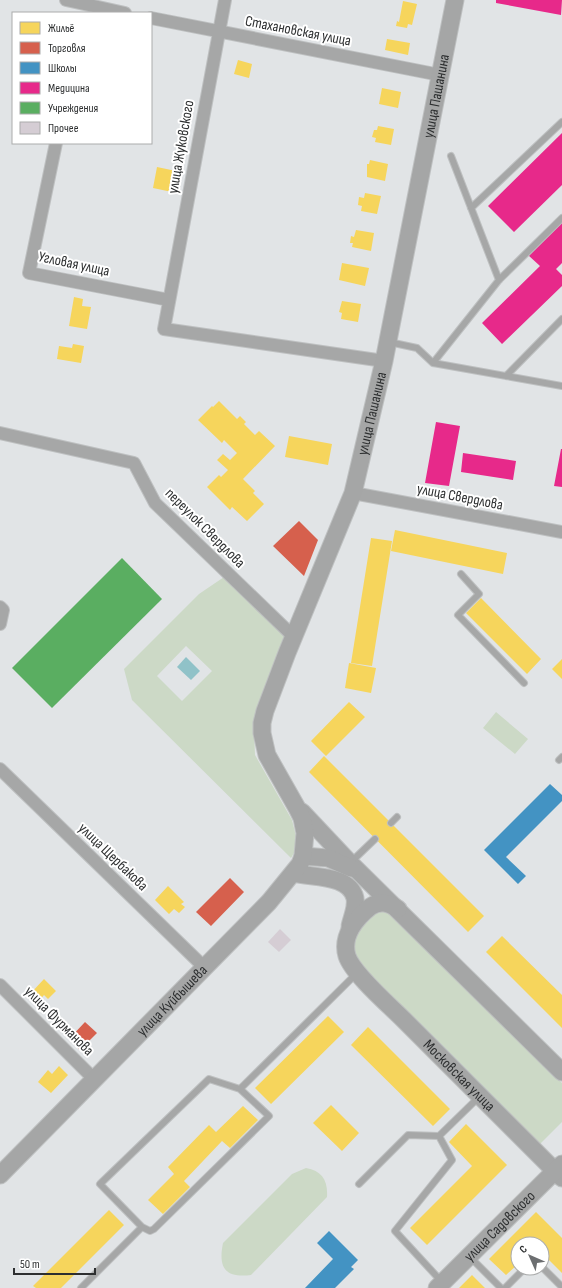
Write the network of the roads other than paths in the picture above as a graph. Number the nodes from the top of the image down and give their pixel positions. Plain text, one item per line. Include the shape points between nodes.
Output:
1 (66, 0) edge
2 (225, 0) edge
3 (455, 0) edge
4 (85, 6) edge
5 (120, 12) edge
6 (152, 18) edge
7 (218, 32) junction
8 (440, 75) junction
9 (562, 122) edge
10 (56, 144) edge
11 (451, 156) dead end
12 (471, 208) junction
13 (562, 218) edge
14 (499, 280) junction
15 (170, 300) junction
16 (562, 319) edge
17 (387, 342) junction
18 (384, 361) junction
19 (432, 363) junction
20 (506, 376) junction
21 (562, 386) edge
22 (0, 433) edge
23 (353, 493) junction
24 (562, 532) edge
25 (462, 574) dead end
26 (0, 608) edge
27 (0, 624) edge
28 (294, 638) junction
29 (524, 683) dead end
30 (0, 769) edge
31 (297, 808) junction
32 (397, 817) dead end
33 (391, 823) dead end
34 (375, 839) dead end
35 (303, 856) junction
36 (352, 867) junction
37 (294, 873) junction
38 (398, 909) junction
39 (349, 930) junction
40 (204, 968) junction
41 (358, 972) junction
42 (0, 985) edge
43 (562, 1072) edge
44 (95, 1080) junction
45 (240, 1089) junction
46 (480, 1096) junction
47 (439, 1136) junction
48 (560, 1171) edge
49 (0, 1175) edge
50 (359, 1184) dead end
51 (142, 1227) junction
52 (469, 1256) junction
53 (550, 1275) edge
54 (517, 1276) edge
55 (440, 1285) edge
56 (562, 1287) edge
57 (81, 1288) edge
58 (501, 1288) edge
59 (505, 1288) edge

1 - 4 street
2 - 7 street, улица Жуковского
3 - 8 main road, улица Пашанина
4 - 5 street
6 - 7 street, Стахановская улица
7 - 8 street, Стахановская улица
7 - 15 street, улица Жуковского
8 - 17 main road, улица Пашанина
9 - 12 lane
10 - 15 street, Угловая улица via 29,273
11 - 12 lane
12 - 14 lane
13 - 14 lane
14 - 19 lane
15 - 18 street, улица Жуковского via 164,329
16 - 20 lane
17 - 18 main road, улица Пашанина
17 - 19 lane via 417,348
18 - 23 main road, улица Пашанина
19 - 20 lane
20 - 21 lane
22 - 28 street, переулок Свердлова via 134,463 155,503
23 - 24 street, улица Свердлова
23 - 28 main road, улица Пашанина
25 - 29 lane via 479,594 458,616
26 - 27 street via 3,610
28 - 31 main road, улица Пашанина via 265,711 262,733 267,755
30 - 40 street, улица Щербакова
31 - 35 main road, улица Куйбышева via 305,833
31 - 36 main road
32 - 33 lane
34 - 36 lane
35 - 36 main road via 328,858
35 - 37 main road, улица Куйбышева
36 - 38 main road
37 - 39 main road, Московская улица via 326,877 346,886 355,898
37 - 40 main road, улица Куйбышева
38 - 39 main road via 389,904 372,905
38 - 43 main road
39 - 41 main road, Московская улица via 347,956
40 - 44 main road, улица Куйбышева
41 - 45 lane
41 - 46 main road, Московская улица
42 - 44 street, улица Фурманова
44 - 49 main road, улица Куйбышева
45 - 51 lane via 269,1116 154,1229 150,1231
45 - 51 lane via 209,1079 100,1184
46 - 47 lane
46 - 48 main road, Московская улица
47 - 50 lane via 408,1135
47 - 55 lane via 452,1160 395,1231
48 - 52 main road, улица Садовского
51 - 57 lane
52 - 55 main road, улица Садовского
52 - 58 lane
53 - 56 lane
54 - 59 lane

